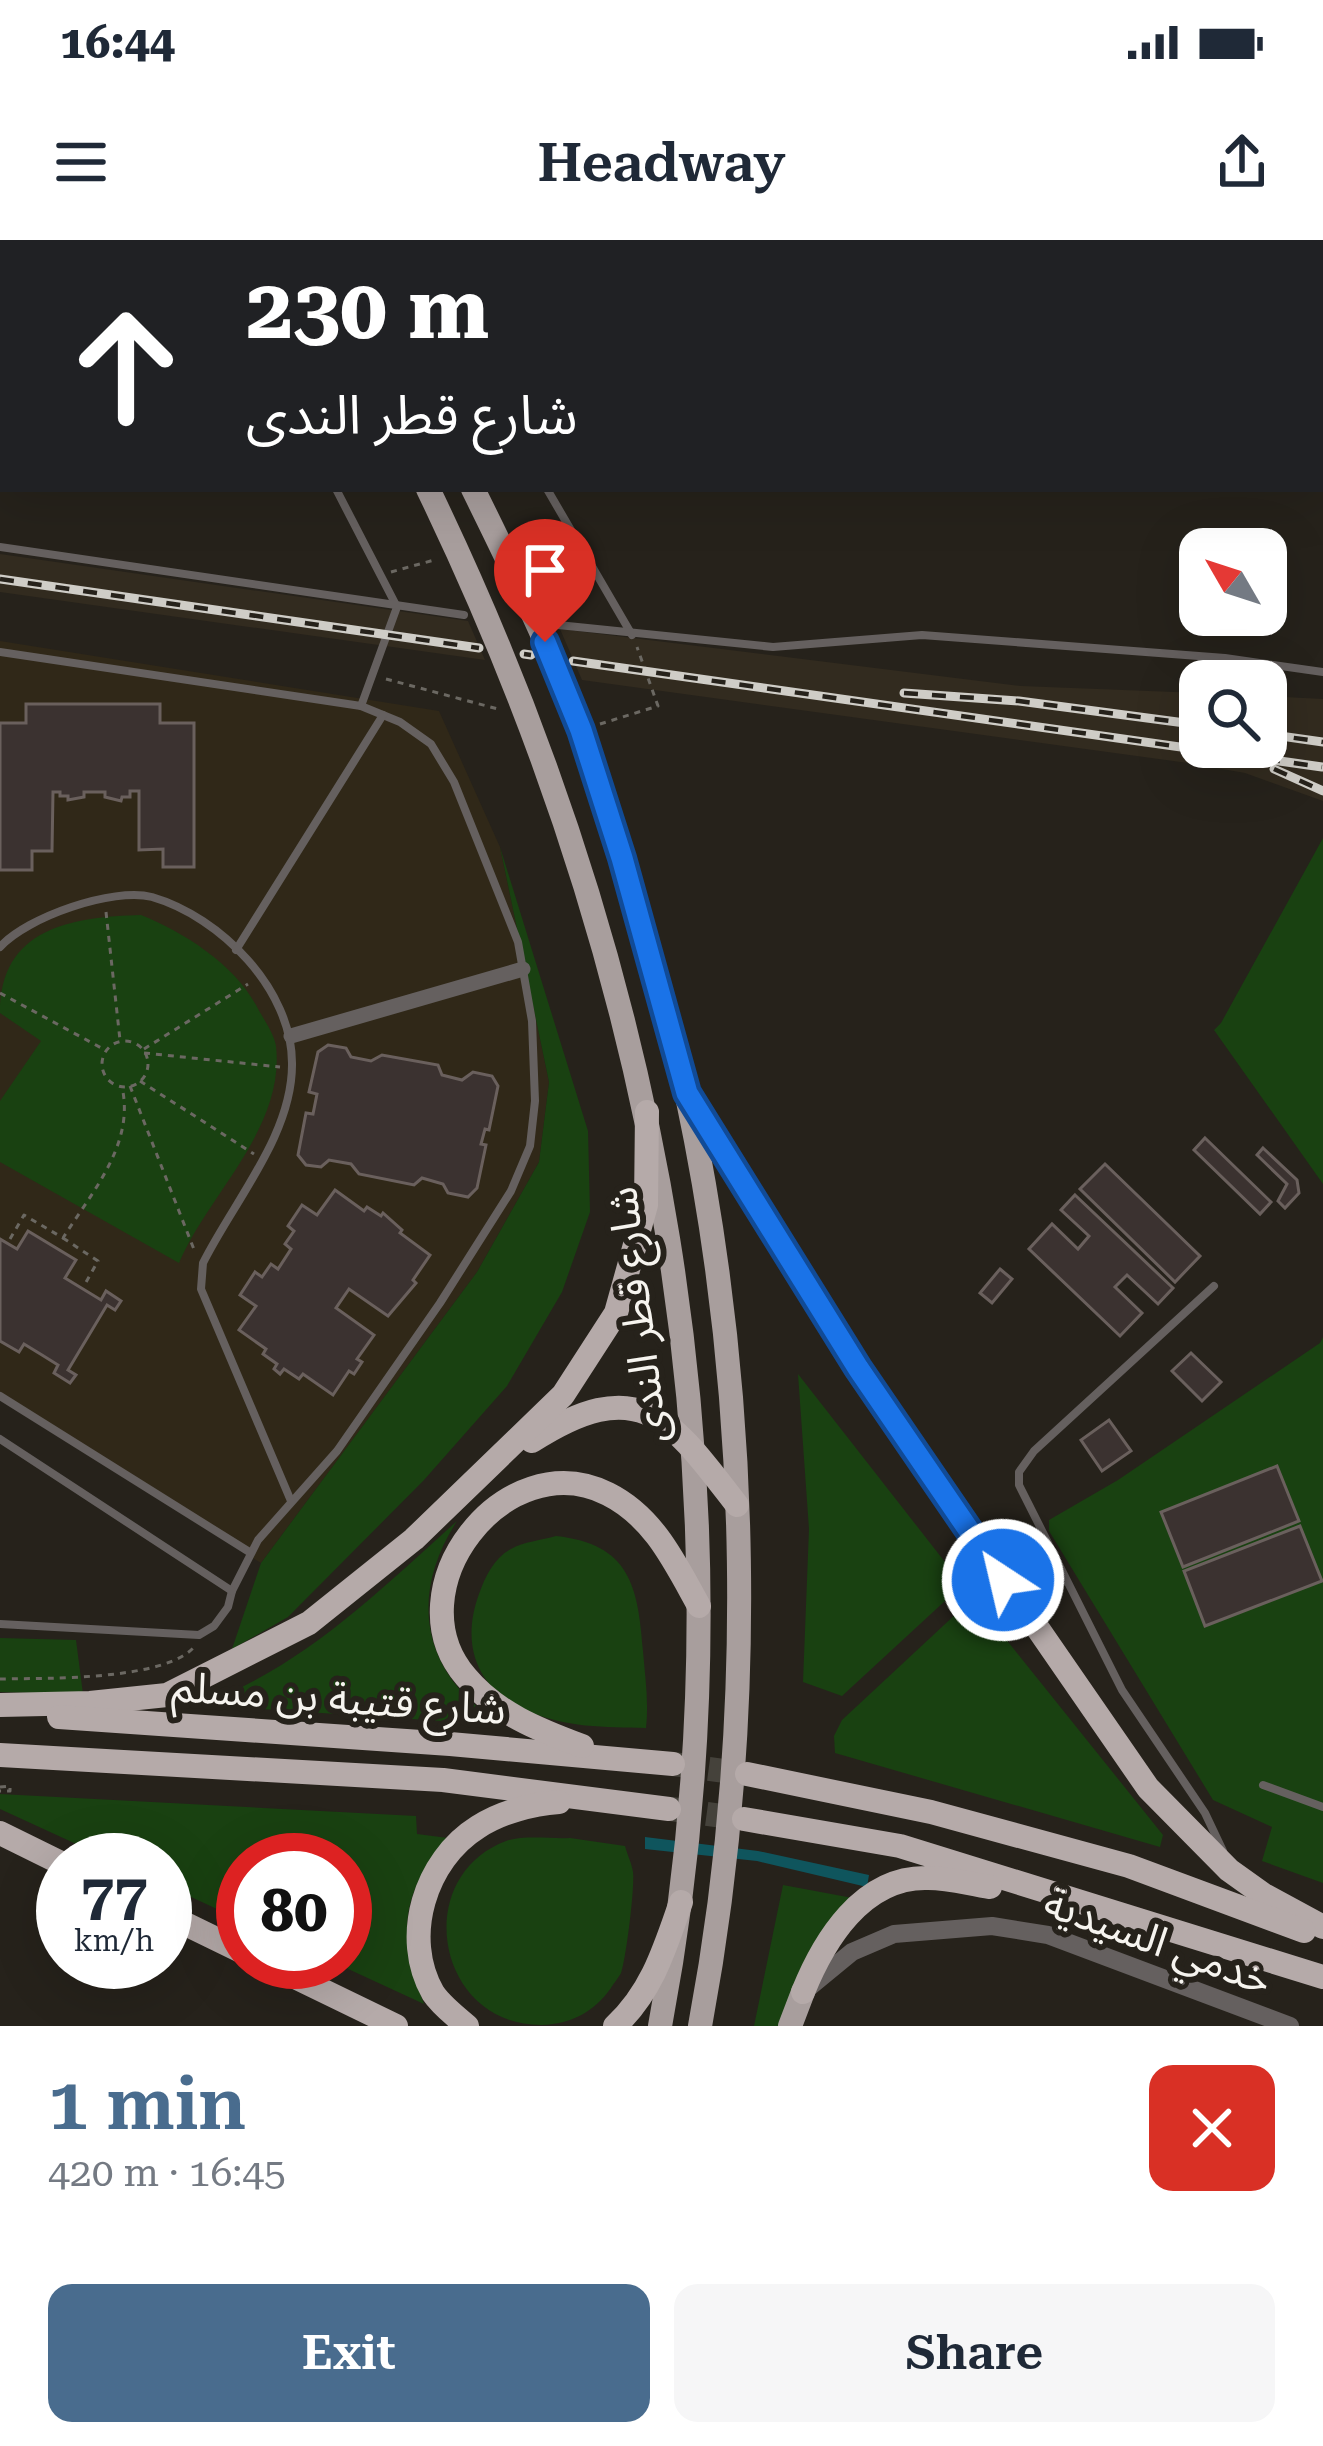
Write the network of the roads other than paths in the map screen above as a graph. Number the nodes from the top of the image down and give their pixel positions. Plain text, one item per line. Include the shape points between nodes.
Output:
1 (338, 492) edge
2 (429, 492) edge
3 (475, 492) edge
4 (549, 492) edge
5 (0, 548) edge
6 (397, 607) junction
7 (464, 615) dead end
8 (558, 625) dead end
9 (632, 635) junction
10 (0, 652) edge
11 (1323, 672) edge
12 (361, 706) junction
13 (383, 715) junction
14 (0, 945) edge
15 (236, 950) junction
16 (523, 969) junction
17 (291, 1036) junction
18 (687, 1093) junction
19 (647, 1112) junction
20 (1214, 1286) dead end
21 (0, 1396) edge
22 (0, 1439) edge
23 (693, 1449) junction
24 (493, 1465) junction
25 (292, 1501) junction
26 (737, 1505) junction
27 (251, 1553) junction
28 (232, 1591) junction
29 (699, 1606) junction
30 (0, 1624) edge
31 (0, 1709) edge
32 (0, 1755) edge
33 (613, 1757) junction
34 (673, 1764) tunnel mouth
35 (747, 1774) tunnel mouth
36 (1263, 1785) dead end
37 (602, 1799) junction
38 (1323, 1807) edge
39 (669, 1809) tunnel mouth
40 (743, 1820) tunnel mouth
41 (0, 1834) edge
42 (36, 1851) edge
43 (1228, 1870) junction
44 (682, 1892) junction
45 (1086, 1903) junction
46 (1323, 1927) edge
47 (1323, 1937) edge
48 (1323, 1977) edge
49 (320, 1989) edge
50 (803, 1992) junction
51 (396, 2026) edge
52 (466, 2026) edge
53 (615, 2026) edge
54 (660, 2026) edge
55 (700, 2026) edge
56 (790, 2026) edge
57 (1290, 2026) edge

1 - 6 lane
2 - 19 main road, شارع قطر الندى via 579,858
3 - 18 main road, شارع قطر الندى via 525,573 574,710
4 - 9 lane
5 - 6 lane
6 - 7 lane
6 - 12 lane
8 - 9 lane
9 - 11 lane via 773,647 922,635
10 - 12 lane
12 - 13 lane
13 - 15 lane
13 - 16 lane via 431,745 454,782
14 - 15 lane via 61,909 149,896 195,917
15 - 17 lane via 261,976
16 - 17 street
16 - 25 lane via 535,1101 530,1146 511,1191 337,1451
17 - 25 lane via 285,1110 220,1228 201,1289
18 - 26 main road, شارع قطر الندى via 717,1278
18 - 43 highway via 858,1368 1123,1754
19 - 23 main road, شارع قطر الندى via 675,1270
19 - 24 highway via 646,1204 616,1313 563,1395
20 - 43 lane via 1034,1451 1019,1485 1122,1690 1205,1813
21 - 27 lane
22 - 28 lane
23 - 24 highway via 646,1412 618,1406 555,1426
23 - 26 highway
23 - 29 main road, شارع قطر الندى
24 - 31 highway via 325,1612 225,1669 167,1695
25 - 27 lane
26 - 55 main road, شارع قطر الندى via 737,1694
27 - 28 lane
28 - 30 lane via 214,1626 199,1635
29 - 33 highway via 643,1518 606,1493 568,1484 503,1502 472,1526 450,1563 441,1601 463,1674 496,1707
29 - 44 main road, شارع قطر الندى
31 - 33 highway, شارع قتيبة بن مسلم
32 - 37 highway, شارع قتيبة بن مسلم via 443,1780
33 - 34 highway, شارع قتيبة بن مسلم
35 - 47 highway via 931,1812 1130,1866
36 - 38 lane
37 - 39 highway, شارع قتيبة بن مسلم
37 - 52 highway via 523,1808 479,1826 433,1874 420,1912 419,1955 434,1994
40 - 45 highway via 900,1846
41 - 42 highway
43 - 46 highway
44 - 53 highway via 661,1960
44 - 54 main road, شارع قطر الندى
45 - 48 highway
45 - 50 highway via 909,1879 860,1902 834,1931
49 - 51 highway
50 - 56 main road
50 - 57 street, خدمي السيدية via 853,1952 894,1934 992,1926 1048,1935

